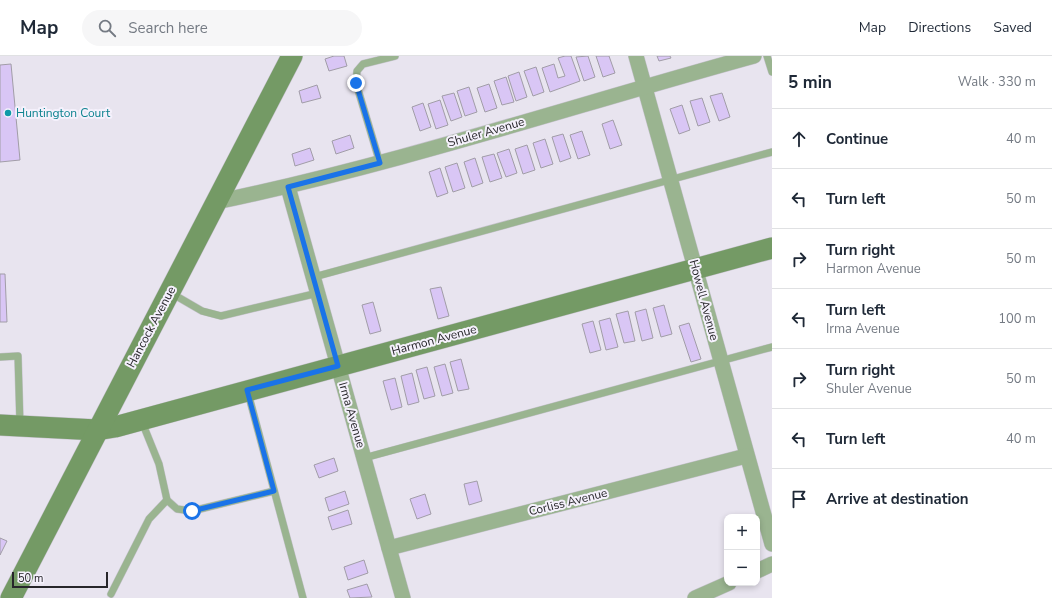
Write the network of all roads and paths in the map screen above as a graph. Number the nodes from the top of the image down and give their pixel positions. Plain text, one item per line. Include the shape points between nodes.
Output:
1 (292, 56) edge
2 (395, 56) edge
3 (636, 56) edge
4 (754, 56) edge
5 (767, 56) edge
6 (772, 72) edge
7 (644, 86) junction
8 (772, 152) edge
9 (380, 163) junction
10 (670, 178) junction
11 (288, 187) junction
12 (216, 202) junction
13 (772, 248) edge
14 (695, 269) junction
15 (314, 277) junction
16 (169, 291) junction
17 (318, 293) junction
18 (772, 347) edge
19 (0, 357) edge
20 (720, 362) junction
21 (338, 366) junction
22 (247, 390) junction
23 (141, 421) junction
24 (10, 425) edge
25 (96, 430) junction
26 (746, 456) junction
27 (364, 458) junction
28 (274, 491) junction
29 (167, 500) junction
30 (772, 544) edge
31 (389, 548) junction
32 (772, 564) edge
33 (760, 569) edge
34 (724, 585) edge
35 (111, 594) dead end
36 (11, 598) edge
37 (303, 598) edge
38 (403, 598) edge
39 (695, 598) edge

1 - 12 street, Hancock Avenue
2 - 9 lane via 363,64 357,71 356,83
3 - 7 street, Howell Avenue
4 - 7 street, Shuler Avenue
5 - 6 lane
7 - 9 street, Shuler Avenue
7 - 10 street, Howell Avenue
8 - 10 lane
9 - 11 street, Shuler Avenue
10 - 14 street, Howell Avenue
10 - 15 lane
11 - 12 street, Shuler Avenue
11 - 15 street, Irma Avenue
12 - 16 street, Hancock Avenue
13 - 14 street, Harmon Avenue
14 - 20 street, Howell Avenue
14 - 21 street, Harmon Avenue
15 - 17 street, Irma Avenue
16 - 17 lane via 202,311 221,316
16 - 25 street, Hancock Avenue
17 - 21 street, Irma Avenue
18 - 20 lane
19 - 24 lane via 18,356
20 - 26 street, Howell Avenue
20 - 27 lane
21 - 22 street, Harmon Avenue
21 - 27 street, Irma Avenue
22 - 23 street, Harmon Avenue
22 - 28 lane
23 - 25 street, Harmon Avenue
23 - 29 lane via 159,464
24 - 25 street, Harmon Avenue
25 - 36 street, Hancock Avenue
26 - 30 street, Howell Avenue
26 - 31 street, Corliss Avenue
27 - 31 street, Irma Avenue
28 - 29 lane via 192,511 177,509
28 - 37 lane
29 - 35 lane via 149,520
31 - 38 street, Irma Avenue
32 - 33 street
34 - 39 street

